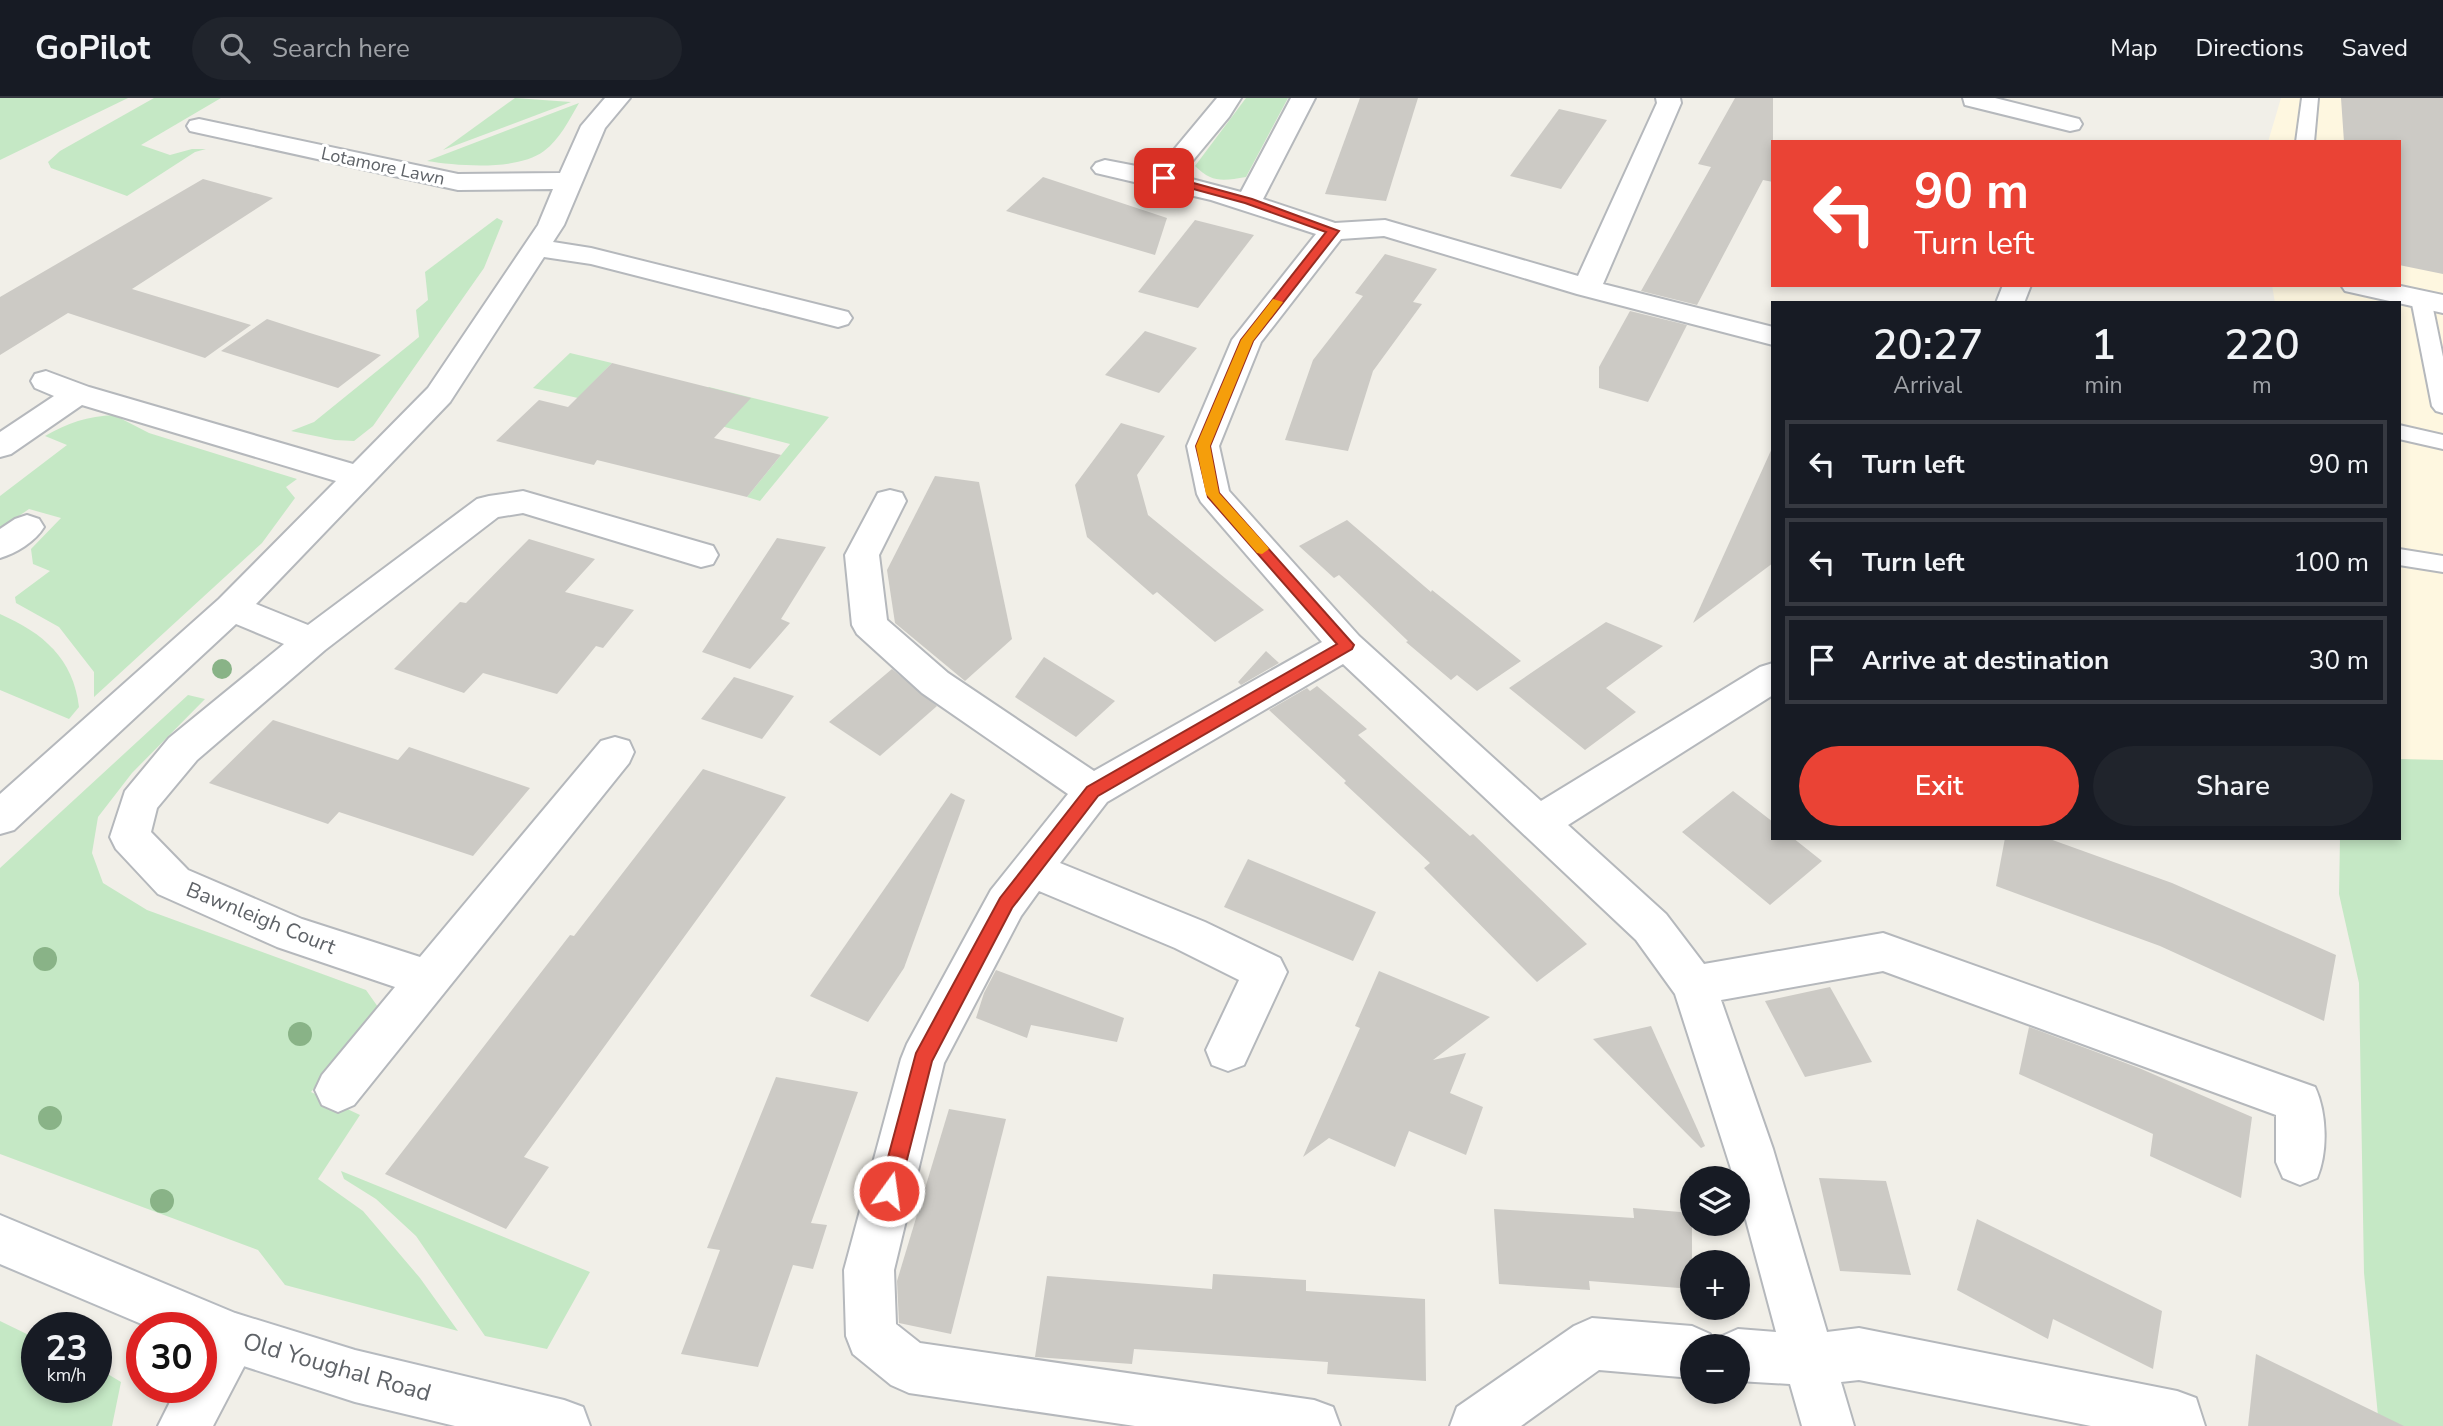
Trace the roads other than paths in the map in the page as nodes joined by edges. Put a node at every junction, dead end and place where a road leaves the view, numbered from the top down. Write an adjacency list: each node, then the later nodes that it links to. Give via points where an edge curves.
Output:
1 (618, 98): 13 (street, via 593,126)
2 (1228, 98): 12 (street)
3 (1303, 98): 14 (street)
4 (1668, 98): 19 (street)
5 (2310, 98): 10 (lane)
6 (1974, 100): 7 (street)
7 (2023, 104): 8 (street)
8 (2070, 124)
9 (200, 126): 13 (street, Lotamore Lawn, via 458,182)
10 (2305, 140)
11 (1105, 168): 12 (street)
12 (1164, 178): 14 (street)
13 (570, 181): 16 (street)
14 (1248, 201): 15 (street)
15 (1333, 231): 19 (street, via 1385,228); 39 (street, via 1247,340 1203,446 1213,494)
16 (536, 248): 21 (street, via 591,256); 30 (street, via 439,395)
17 (2364, 287): 20 (street)
18 (830, 288): 21 (street)
19 (1587, 288): 23 (street)
20 (2432, 302): 26 (lane)
21 (807, 310): 22 (street)
22 (838, 318)
23 (1771, 335)
24 (46, 381): 25 (street)
25 (79, 394): 29 (street); 30 (street)
26 (2443, 406)
27 (2401, 432): 28 (lane)
28 (2443, 442)
29 (0, 447)
30 (357, 476): 37 (street)
31 (890, 501): 42 (street, via 862,555 870,625 935,684)
32 (27, 527): 33 (street)
33 (0, 546)
34 (701, 555): 38 (street, Bawnleigh Court, via 523,502 489,507)
35 (2401, 557): 36 (lane)
36 (2443, 564)
37 (231, 608): 38 (street); 43 (street)
38 (312, 641): 46 (street, Bawnleigh Court, via 183,749 139,802 130,837 173,882 292,934)
39 (1346, 645): 42 (street); 44 (street)
40 (1771, 678): 44 (street)
41 (615, 752): 46 (street)
42 (1093, 791): 45 (street)
43 (0, 817)
44 (1538, 823): 47 (street, via 1651,927)
45 (1032, 870): 48 (street, via 1190,935 1265,972); 58 (street, via 1006,903 923,1059 869,1270 871,1336 909,1367)
46 (428, 979): 49 (street)
47 (1694, 985): 50 (street, via 1883,952 2299,1102); 55 (street, via 1750,1149)
48 (1228, 1050)
49 (338, 1090)
50 (2300, 1162)
51 (0, 1239): 52 (street, Old Youghal Road)
52 (234, 1338): 56 (street); 57 (street, Old Youghal Road, via 355,1376)
53 (1680, 1351): 59 (street, via 1592,1345)
54 (1750, 1356): 55 (street)
55 (1809, 1360): 60 (street); 61 (street, via 1859,1354 2177,1417)
56 (184, 1426)
57 (564, 1426)
58 (1314, 1426)
59 (1476, 1426)
60 (1828, 1426)
61 (2179, 1426)

